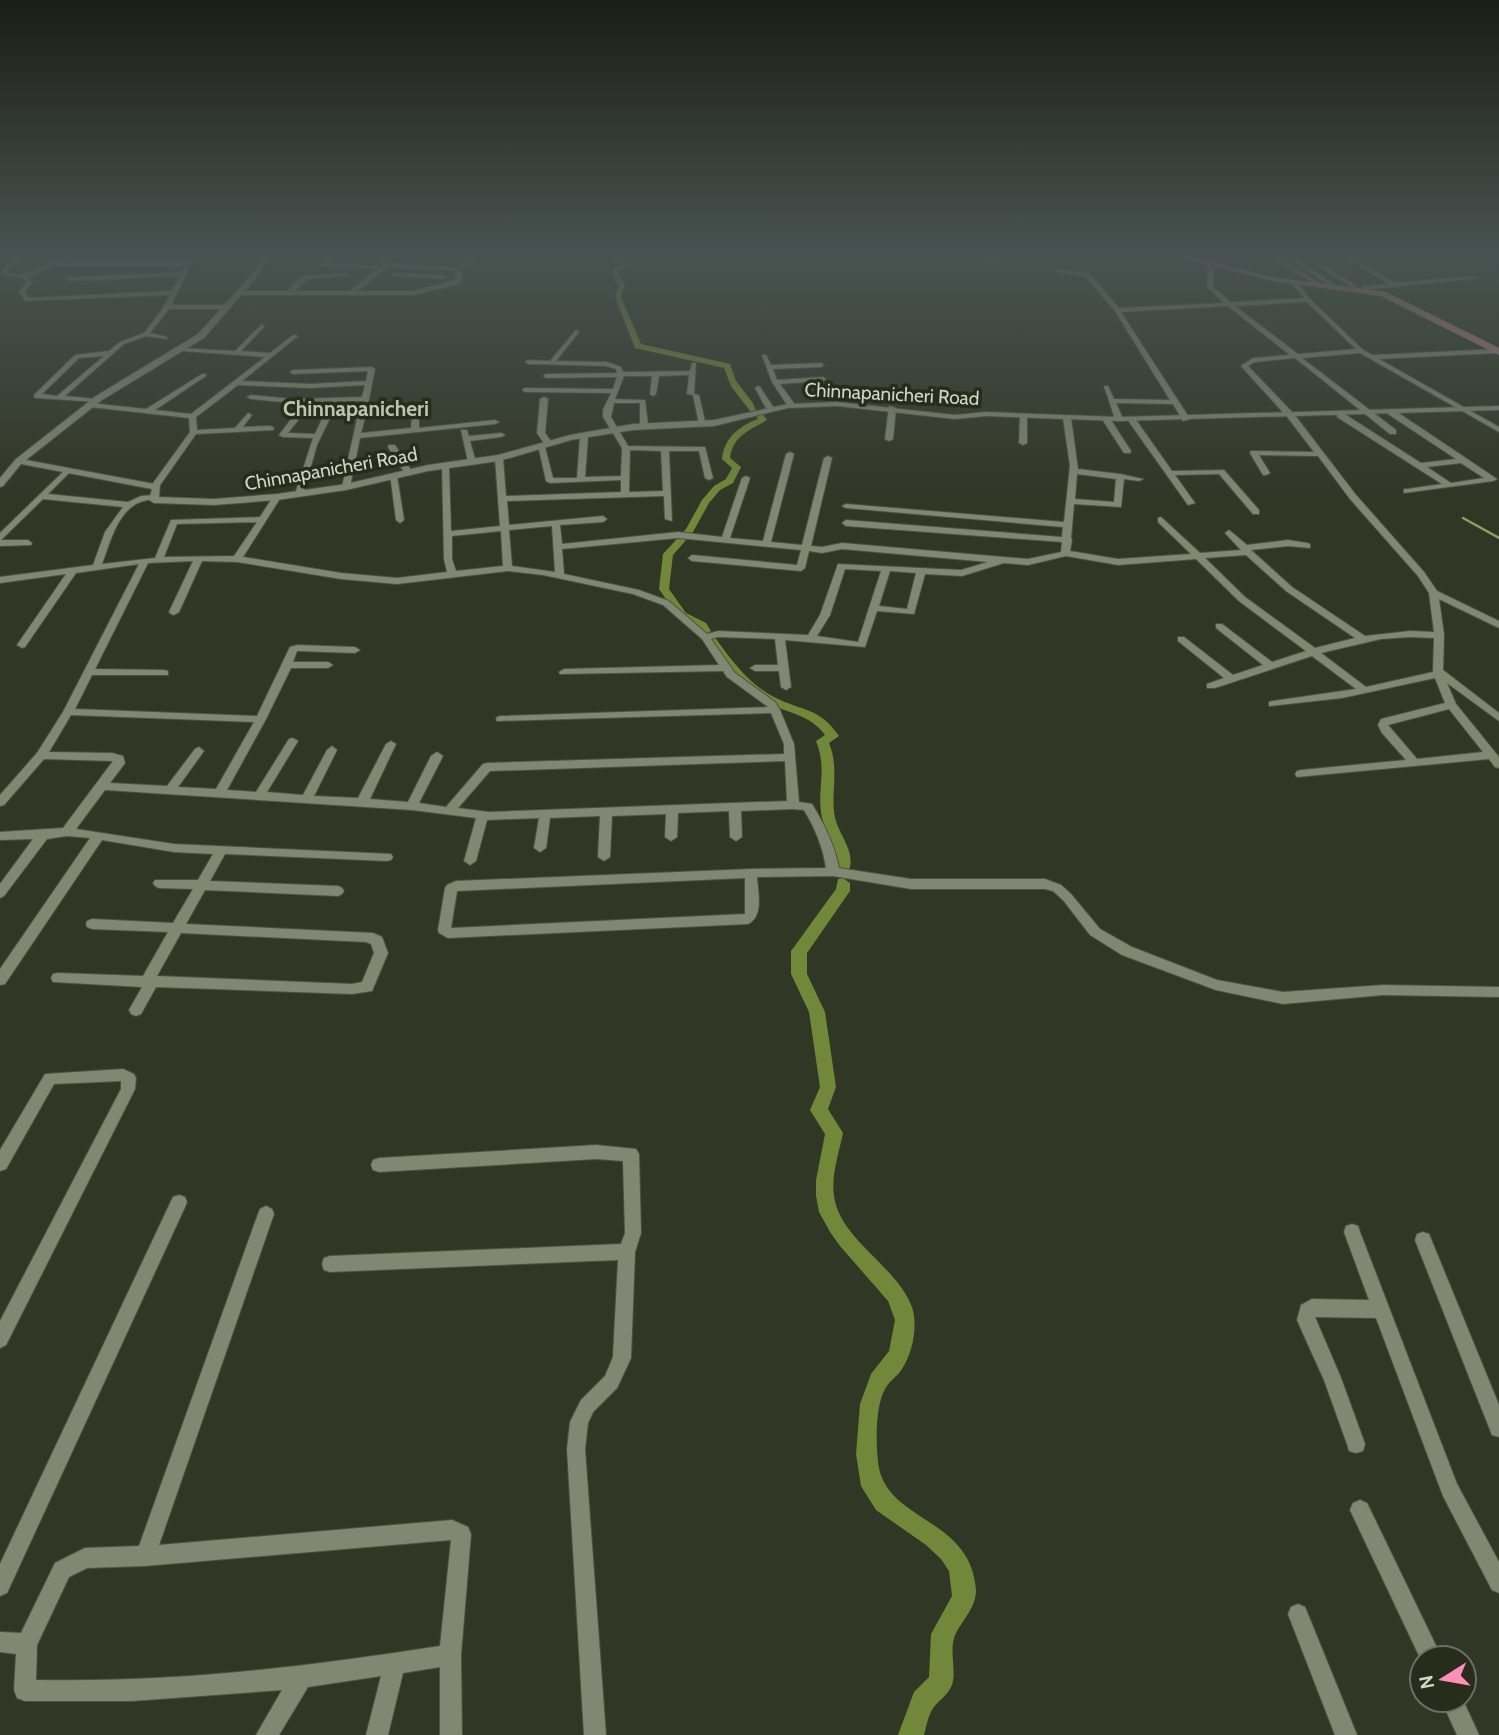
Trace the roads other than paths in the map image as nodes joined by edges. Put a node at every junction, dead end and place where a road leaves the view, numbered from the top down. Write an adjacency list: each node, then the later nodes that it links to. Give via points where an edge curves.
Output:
1 (140, 336): 17 (street)
2 (155, 336): 12 (street)
3 (201, 336): 13 (street)
4 (253, 336): 14 (street)
5 (295, 336): 18 (street)
6 (573, 336): 23 (street)
7 (1133, 336): 48 (street)
8 (1270, 336): 20 (street)
9 (1345, 336): 15 (street)
10 (1468, 336): 16 (main road)
11 (1470, 336): 16 (main road)
12 (165, 338)
13 (181, 349): 14 (street); 49 (street)
14 (237, 351): 18 (street)
15 (1361, 351): 20 (street); 21 (street)
16 (1498, 351): 21 (street)
17 (111, 353): 43 (street); 43 (street, via 77,356 36,396)
18 (270, 355): 35 (street)
19 (764, 356): 26 (street)
20 (1295, 356): 57 (street); 65 (street, via 1253,360 1244,366)
21 (1373, 357): 54 (street)
22 (528, 362): 23 (street)
23 (552, 362): 30 (street, via 612,364)
24 (694, 364): 29 (street)
25 (821, 365): 26 (street)
26 (769, 367): 34 (street)
27 (293, 372): 36 (street, via 371,369)
28 (656, 373): 29 (street); 30 (street); 41 (street)
29 (692, 373): 72 (street)
30 (620, 374): 32 (street); 40 (street)
31 (204, 375): 55 (street)
32 (546, 376)
33 (822, 379): 34 (street)
34 (775, 382): 50 (street)
35 (236, 383): 36 (street); 62 (street)
36 (369, 383): 44 (street)
37 (1105, 387): 47 (street)
38 (758, 388): 51 (street)
39 (525, 390): 40 (street)
40 (615, 391): 46 (street)
41 (653, 394)
42 (251, 397): 44 (street)
43 (59, 398): 49 (street)
44 (365, 399): 59 (street)
45 (544, 400): 90 (street, via 541,433)
46 (610, 401): 73 (street, via 643,401); 80 (street, via 607,417)
47 (1111, 401): 48 (street); 68 (street)
48 (1175, 402): 70 (street)
49 (93, 403): 55 (street); 100 (street)
50 (792, 405): 51 (street, Chinnapanicheri Road); 52 (street, Chinnapanicheri Road)
51 (770, 408): 72 (street, Chinnapanicheri Road)
52 (892, 408): 64 (street, Chinnapanicheri Road, via 941,416); 88 (street)
53 (1499, 408): 54 (street, Chinnapanicheri Road)
54 (1460, 409): 56 (street, Chinnapanicheri Road); 78 (street)
55 (148, 411): 62 (street)
56 (1391, 412): 57 (street, Chinnapanicheri Road); 99 (street)
57 (1367, 413): 61 (street, Chinnapanicheri Road); 82 (street)
58 (328, 414): 59 (street); 84 (street); 84 (street, via 297,417 283,435)
59 (362, 414): 79 (street, via 416,414); 85 (street)
60 (248, 415): 76 (street)
61 (1340, 415): 65 (street, Chinnapanicheri Road); 103 (street)
62 (192, 416): 81 (street)
63 (268, 416): 74 (street)
64 (1023, 416): 66 (street, Chinnapanicheri Road); 89 (street)
65 (1292, 416): 70 (street, Chinnapanicheri Road); 96 (street)
66 (1067, 418): 67 (street, Chinnapanicheri Road); 105 (street)
67 (1106, 419): 68 (street, Chinnapanicheri Road); 94 (street)
68 (1119, 419): 69 (street, Chinnapanicheri Road)
69 (1131, 419): 70 (street, Chinnapanicheri Road); 107 (street)
70 (1185, 419)
71 (495, 422): 79 (street)
72 (703, 424): 73 (street, Chinnapanicheri Road, via 688,428)
73 (644, 425): 80 (street, Chinnapanicheri Road)
74 (260, 428): 75 (street); 76 (street)
75 (271, 428)
76 (238, 429): 81 (street)
77 (463, 429): 87 (street)
78 (1499, 430)
79 (415, 431): 85 (street)
80 (615, 431): 86 (street, Chinnapanicheri Road); 92 (street)
81 (194, 432): 119 (street)
82 (1394, 432)
83 (500, 435): 87 (street)
84 (317, 436): 123 (street)
85 (357, 436): 120 (street)
86 (584, 437): 90 (street, Chinnapanicheri Road); 116 (street)
87 (466, 439): 101 (street)
88 (889, 439)
89 (1023, 443)
90 (545, 445): 97 (street, Chinnapanicheri Road); 116 (street, via 548,480)
91 (392, 447): 106 (street)
92 (626, 448): 93 (street); 111 (street)
93 (665, 449): 112 (street, via 702,449); 122 (street)
94 (1127, 451)
95 (790, 454): 149 (street)
96 (1321, 454): 108 (street, via 1254,453); 171 (street)
97 (499, 458): 101 (street, Chinnapanicheri Road); 128 (street)
98 (828, 458): 152 (street)
99 (1462, 460): 103 (street); 114 (street)
100 (19, 461): 104 (street); 117 (street)
101 (472, 462): 102 (street, Chinnapanicheri Road)
102 (445, 466): 106 (street, Chinnapanicheri Road); 144 (street)
103 (1419, 466): 118 (street)
104 (67, 470): 119 (street); 125 (street)
105 (1074, 471): 110 (street); 129 (street)
106 (409, 472): 109 (street, Chinnapanicheri Road)
107 (1170, 473): 130 (street); 133 (street, via 1221,472)
108 (1266, 473)
109 (393, 476): 120 (street, Chinnapanicheri Road); 137 (street)
110 (1120, 477): 115 (street); 129 (street, via 1117,506)
111 (624, 478): 116 (street); 124 (street)
112 (709, 478)
113 (746, 478): 146 (street)
114 (1495, 478): 118 (street)
115 (1139, 479)
116 (581, 480)
117 (0, 484)
118 (1449, 485): 121 (street)
119 (155, 486): 126 (street)
120 (346, 487): 123 (street, Chinnapanicheri Road)
121 (1407, 492)
122 (667, 493): 124 (street); 136 (street)
123 (299, 494): 127 (street, Chinnapanicheri Road)
124 (625, 495): 128 (street)
125 (41, 496): 131 (street); 145 (street)
126 (154, 497): 127 (street, Chinnapanicheri Road, via 214,502); 131 (street)
127 (277, 497): 134 (street)
128 (502, 499): 142 (street)
129 (1071, 501): 141 (street)
130 (1191, 503)
131 (130, 505): 162 (street, via 113,524)
132 (846, 506): 141 (street)
133 (1256, 512)
134 (263, 519): 158 (street); 159 (street, via 174,522)
135 (603, 519): 139 (street)
136 (669, 519)
137 (400, 520)
138 (1161, 520): 155 (street)
139 (556, 523): 142 (street); 151 (street)
140 (846, 523): 147 (street)
141 (1069, 525): 147 (street)
142 (505, 529): 144 (street); 163 (street)
143 (1229, 533): 153 (street)
144 (447, 534): 167 (street)
145 (0, 540): 148 (street)
146 (724, 540): 149 (street); 151 (street, via 678,535)
147 (1068, 540): 154 (street)
148 (28, 543)
149 (766, 545): 152 (street)
150 (1307, 546): 153 (street, via 1287,543)
151 (557, 547): 168 (street)
152 (807, 549): 157 (street, via 801,568); 160 (street, via 842,545)
153 (1246, 550): 155 (street); 181 (street, via 1289,589)
154 (1065, 552): 155 (street, via 1108,562); 160 (street, via 1028,562)
155 (1196, 556): 184 (street)
156 (199, 558): 158 (street); 159 (street); 173 (street)
157 (692, 558)
158 (237, 559): 167 (street, via 397,581)
159 (158, 560): 161 (street)
160 (1003, 560): 166 (street, via 962,573)
161 (145, 561): 162 (street); 192 (street)
162 (97, 567): 165 (street)
163 (508, 568): 167 (street); 168 (street)
164 (886, 569): 166 (street); 172 (street); 179 (street, via 841,566 825,615)
165 (73, 571): 169 (street); 182 (street)
166 (921, 571): 172 (street, via 911,612)
167 (452, 575)
168 (560, 576): 177 (street, via 666,603)
169 (5, 580): 170 (street)
170 (0, 590)
171 (1434, 593): 174 (street); 176 (street)
172 (873, 608): 179 (street, via 862,645)
173 (174, 612)
174 (1499, 625)
175 (1219, 626): 187 (street)
176 (1439, 635): 181 (street, via 1407,633); 194 (street)
177 (705, 637): 178 (street); 188 (street)
178 (780, 637): 179 (street); 190 (street)
179 (811, 638)
180 (1181, 639): 195 (street)
181 (1364, 641): 184 (street)
182 (22, 645)
183 (355, 650): 185 (street, via 297,648)
184 (1312, 653): 187 (street); 198 (street)
185 (286, 665): 186 (street); 204 (street)
186 (328, 665)
187 (1271, 666): 195 (street)
188 (726, 668): 191 (street); 201 (street)
189 (755, 668): 190 (street)
190 (784, 668): 197 (street)
191 (564, 671)
192 (90, 672): 193 (street); 202 (street)
193 (164, 673)
194 (1439, 673): 198 (street); 200 (street); 203 (street)
195 (1231, 679): 196 (street)
196 (1211, 686)
197 (786, 687)
198 (1363, 690): 199 (street)
199 (1272, 704)
200 (1451, 705): 211 (street); 214 (street, via 1385,721 1386,731)
201 (775, 710): 205 (street); 213 (street)
202 (68, 712): 204 (street); 210 (street)
203 (1499, 718)
204 (261, 719): 219 (street)
205 (501, 719)
206 (293, 741): 220 (street)
207 (391, 744): 223 (street)
208 (332, 750): 221 (street)
209 (199, 751): 218 (street)
210 (41, 755): 217 (street, via 119,759); 222 (street)
211 (1490, 755): 214 (street); 215 (street)
212 (436, 756): 225 (street)
213 (790, 757): 224 (street); 227 (street, via 490,767 481,771)
214 (1413, 761): 216 (street)
215 (1499, 764)
216 (1301, 774)
217 (102, 786): 218 (street); 232 (street)
218 (170, 790): 219 (street)
219 (219, 793): 220 (street)
220 (258, 797): 221 (street)
221 (306, 800): 223 (street)
222 (0, 802)
223 (362, 803): 225 (street)
224 (793, 805): 226 (street); 243 (street, via 808,807 820,827)
225 (412, 806): 227 (street)
226 (735, 808): 228 (street); 237 (street)
227 (450, 810): 231 (street)
228 (672, 811): 229 (street); 236 (street)
229 (606, 813): 230 (street); 241 (street)
230 (545, 815): 231 (street); 238 (street)
231 (482, 816): 242 (street)
232 (67, 832): 233 (street); 234 (street)
233 (43, 835): 235 (street); 248 (street)
234 (99, 835): 239 (street, via 174,848); 252 (street)
235 (0, 836)
236 (671, 837)
237 (736, 837)
238 (540, 848)
239 (220, 849): 240 (street); 246 (street)
240 (387, 857)
241 (604, 857)
242 (470, 861)
243 (833, 872): 244 (street); 254 (street, via 911,884 1045,884 1067,897 1095,932 1127,951 1216,985 1258,995)
244 (751, 873): 244 (street, via 752,915 748,919 444,930 451,888 456,886)
245 (159, 883): 246 (street)
246 (201, 885): 247 (street); 250 (street)
247 (338, 891)
248 (0, 893)
249 (92, 924): 250 (street)
250 (175, 930): 253 (street, via 146,981); 253 (street, via 368,937 377,941 381,953 367,987 352,989)
251 (58, 978): 253 (street)
252 (0, 980)
253 (151, 983): 255 (street)
254 (1499, 992)
255 (136, 1010)
256 (0, 1164): 265 (street, via 50,1078 129,1078 128,1088)
257 (379, 1165): 262 (street, via 596,1152 631,1154 633,1233)
258 (179, 1202): 271 (street)
259 (266, 1214): 269 (street)
260 (1352, 1232): 264 (street)
261 (1423, 1240): 266 (street)
262 (627, 1252): 263 (street); 283 (street, via 622,1358 611,1382 587,1406 579,1422 576,1450)
263 (330, 1264)
264 (1381, 1309): 267 (street, via 1307,1311 1306,1320); 270 (street, via 1450,1489)
265 (0, 1339)
266 (1499, 1428)
267 (1356, 1444)
268 (1360, 1510): 275 (street)
269 (145, 1556): 274 (street, via 85,1558 62,1570); 276 (street, via 452,1530 461,1534)
270 (1499, 1583)
271 (0, 1586)
272 (1298, 1614): 284 (street)
273 (0, 1642): 274 (street)
274 (27, 1644): 278 (street, via 25,1690 94,1693)
275 (1425, 1644)
276 (450, 1655): 277 (street); 282 (street)
277 (395, 1664): 278 (street); 281 (street)
278 (301, 1678): 280 (street)
279 (1458, 1714): 285 (street)
280 (267, 1735)
281 (377, 1735)
282 (451, 1735)
283 (595, 1735)
284 (1346, 1735)
285 (1468, 1735)

